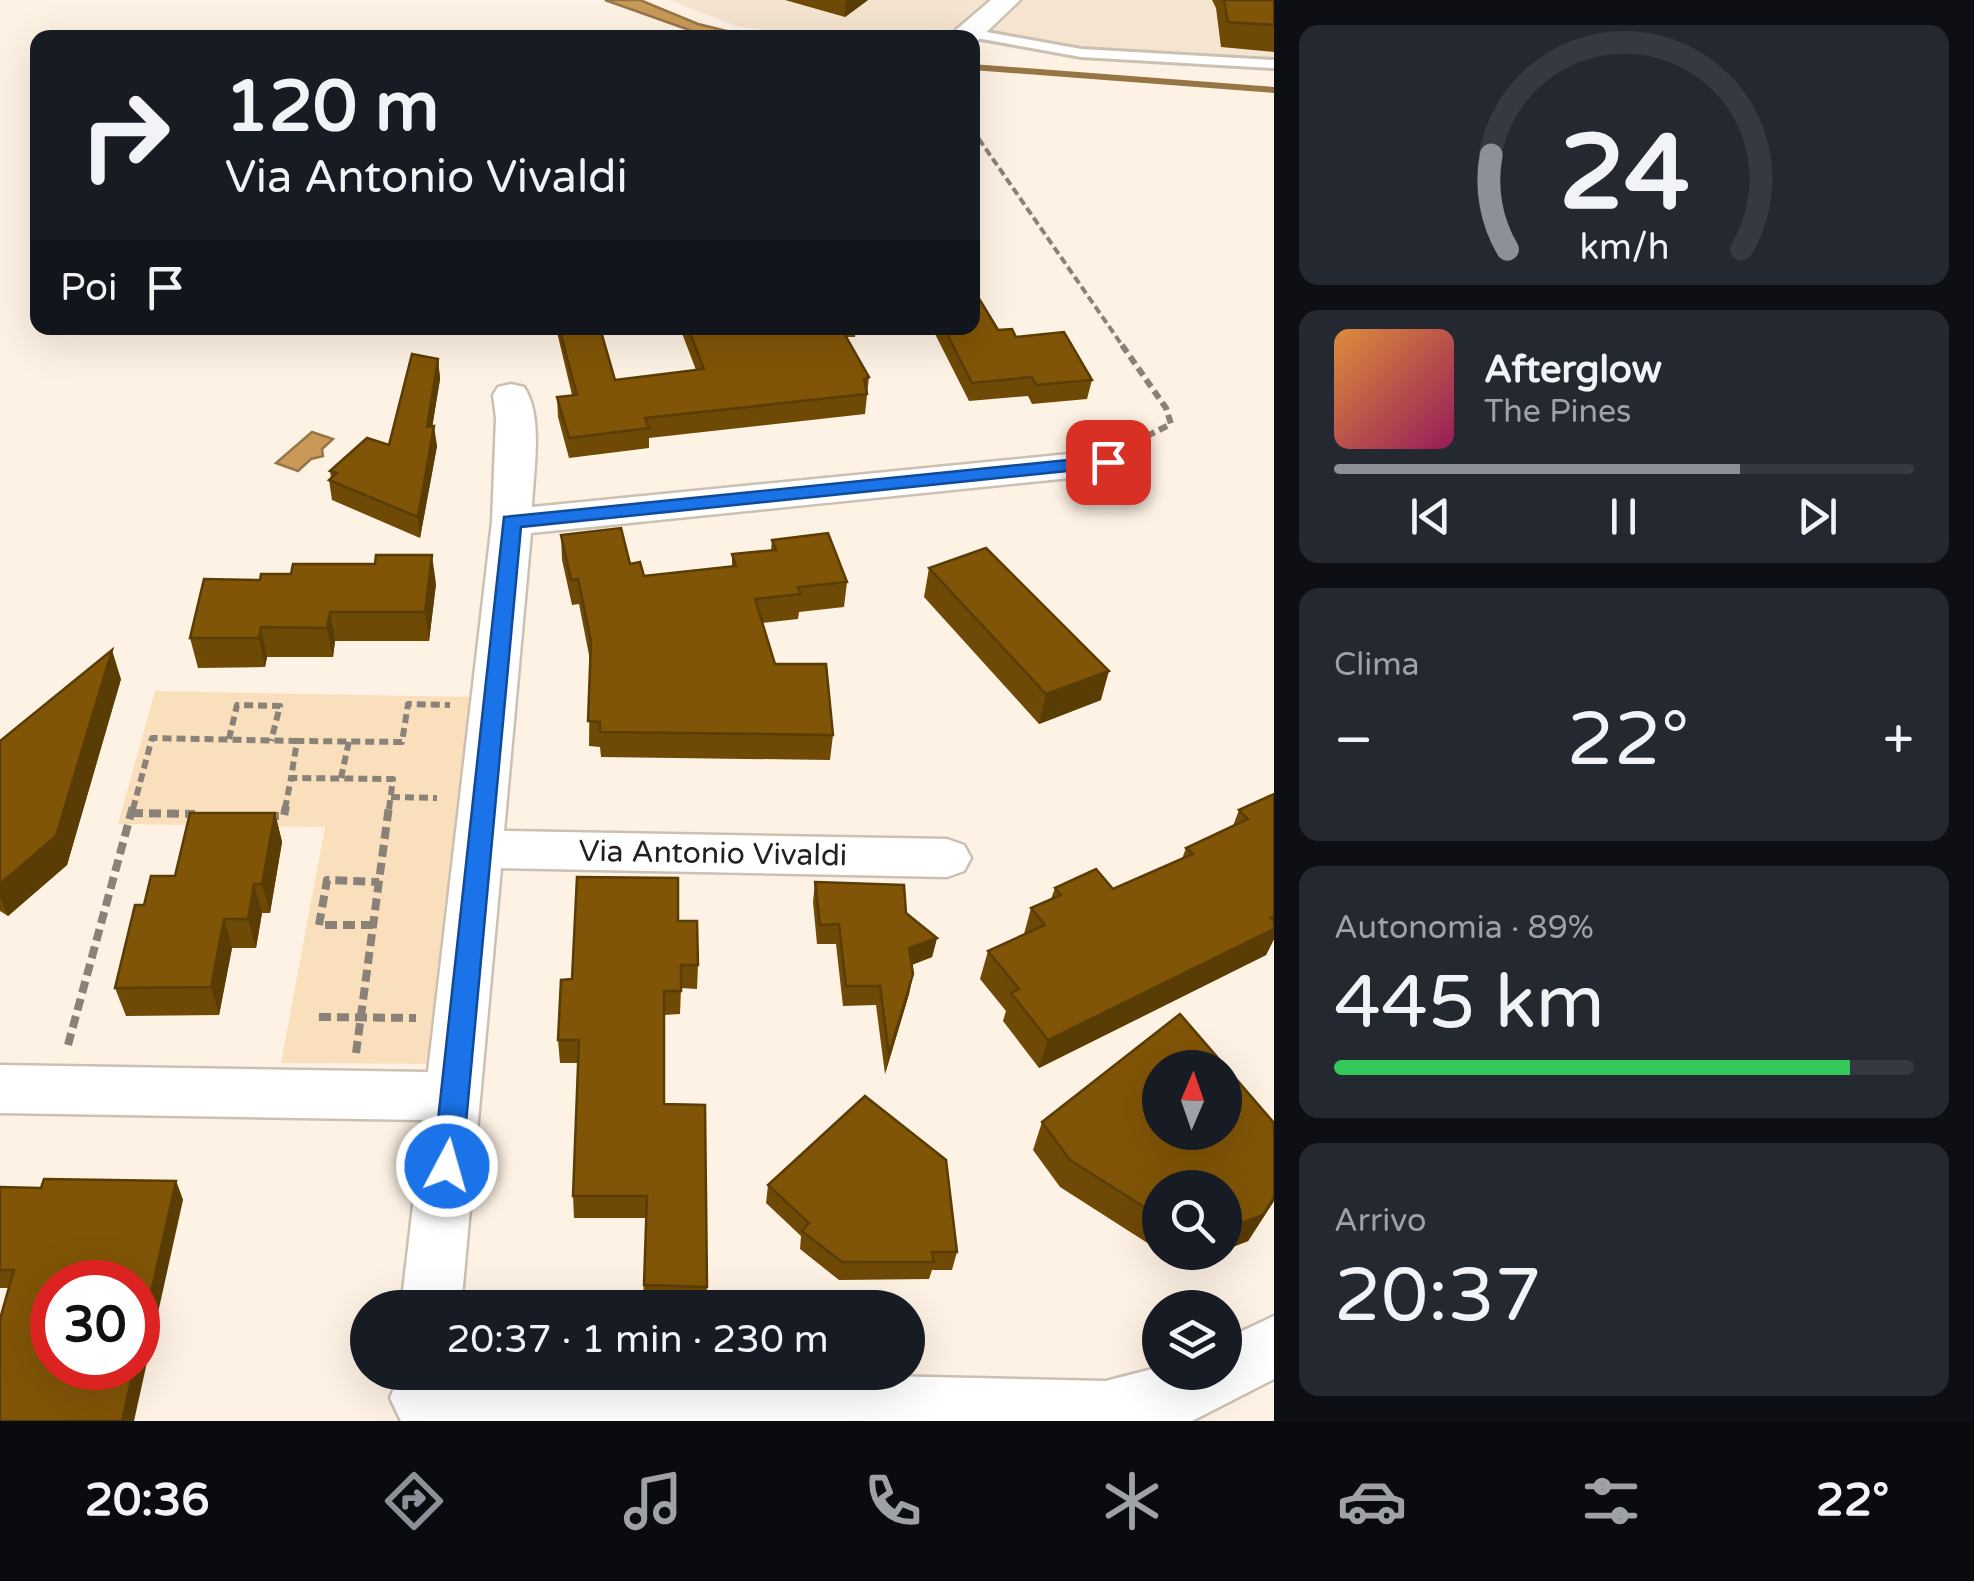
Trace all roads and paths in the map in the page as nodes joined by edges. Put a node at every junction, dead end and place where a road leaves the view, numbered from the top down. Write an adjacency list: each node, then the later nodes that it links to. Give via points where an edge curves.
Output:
1 (1006, 0): 2 (street)
2 (972, 30)
3 (980, 37): 4 (lane)
4 (1274, 64)
5 (980, 141): 7 (path, via 1166,408 1171,424)
6 (511, 396): 8 (street)
7 (1108, 462): 8 (street)
8 (512, 522): 9 (street)
9 (493, 706): 13 (path, via 408,704 402,742); 19 (street)
10 (229, 740): 11 (path); 11 (path, via 237,705 280,706); 16 (path, via 152,738)
11 (271, 740): 12 (path)
12 (297, 741): 13 (path); 14 (path)
13 (349, 742): 15 (path)
14 (290, 778): 15 (path); 18 (path, via 284,816)
15 (341, 778): 21 (path, via 393,779)
16 (131, 813): 17 (path); 27 (path)
17 (208, 814)
18 (265, 816)
19 (479, 849): 20 (street, Via Antonio Vivaldi); 25 (street)
20 (947, 858)
21 (379, 882): 22 (path); 22 (path, via 326,880 319,925)
22 (373, 925): 24 (path)
23 (318, 1017): 24 (path)
24 (361, 1017): 25 (path); 28 (path)
25 (462, 1019): 29 (street)
26 (0, 1089): 27 (street)
27 (55, 1090): 28 (street)
28 (350, 1094): 29 (street)
29 (455, 1096): 30 (street)
30 (433, 1290)
31 (1274, 1346): 32 (street)
32 (1242, 1363)
33 (1191, 1390): 35 (street)
34 (421, 1397): 35 (street)
35 (1107, 1417)

